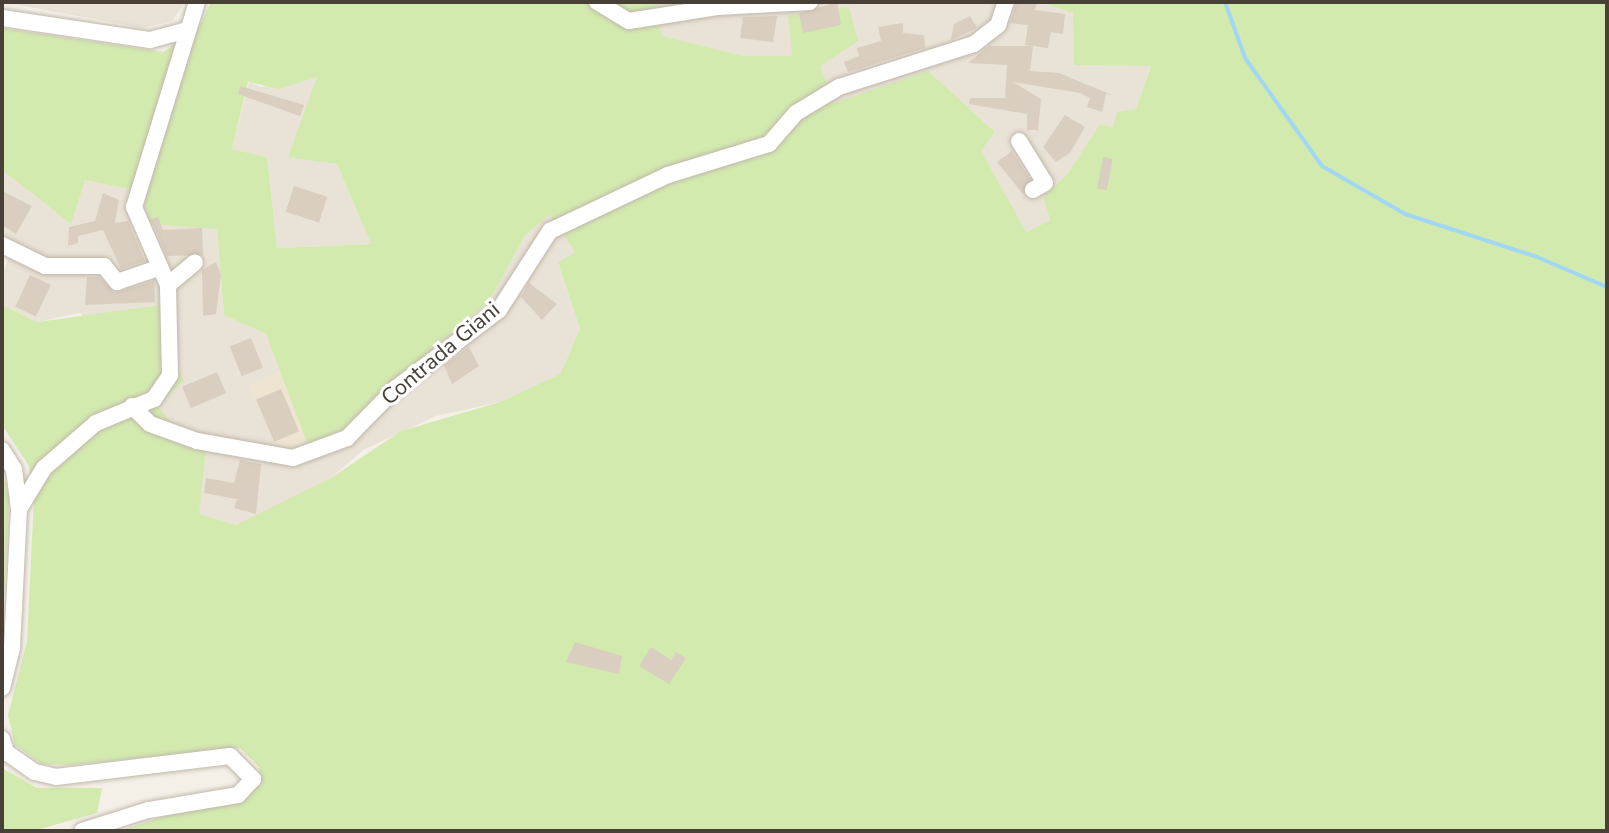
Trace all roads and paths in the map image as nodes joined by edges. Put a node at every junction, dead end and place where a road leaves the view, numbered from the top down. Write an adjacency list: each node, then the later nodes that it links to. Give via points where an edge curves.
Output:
1 (197, 2): 6 (street)
2 (597, 2): 3 (street, via 629,21 717,7)
3 (810, 2)
4 (1006, 2): 13 (street, Contrada Giani, via 998,25 974,44 839,87 796,113 769,144 668,175 550,231 499,310 396,388 347,438 293,458 197,441 150,424)
5 (2, 18): 6 (street, via 150,40)
6 (184, 31): 11 (street, via 134,207)
7 (1019, 141): 8 (street, via 1045,183)
8 (1033, 190)
9 (2, 245): 11 (street, via 45,266 104,266 117,282)
10 (195, 262): 12 (street)
11 (158, 268): 12 (street)
12 (168, 285): 13 (street, via 170,375 154,399)
13 (132, 406): 15 (street, via 96,423 44,468)
14 (2, 450): 15 (street, via 14,469)
15 (19, 509): 16 (street, via 12,648)
16 (2, 688)
17 (2, 739): 18 (street, via 6,752 35,772 56,777 230,756 253,779 238,795 148,810)
18 (82, 831)

